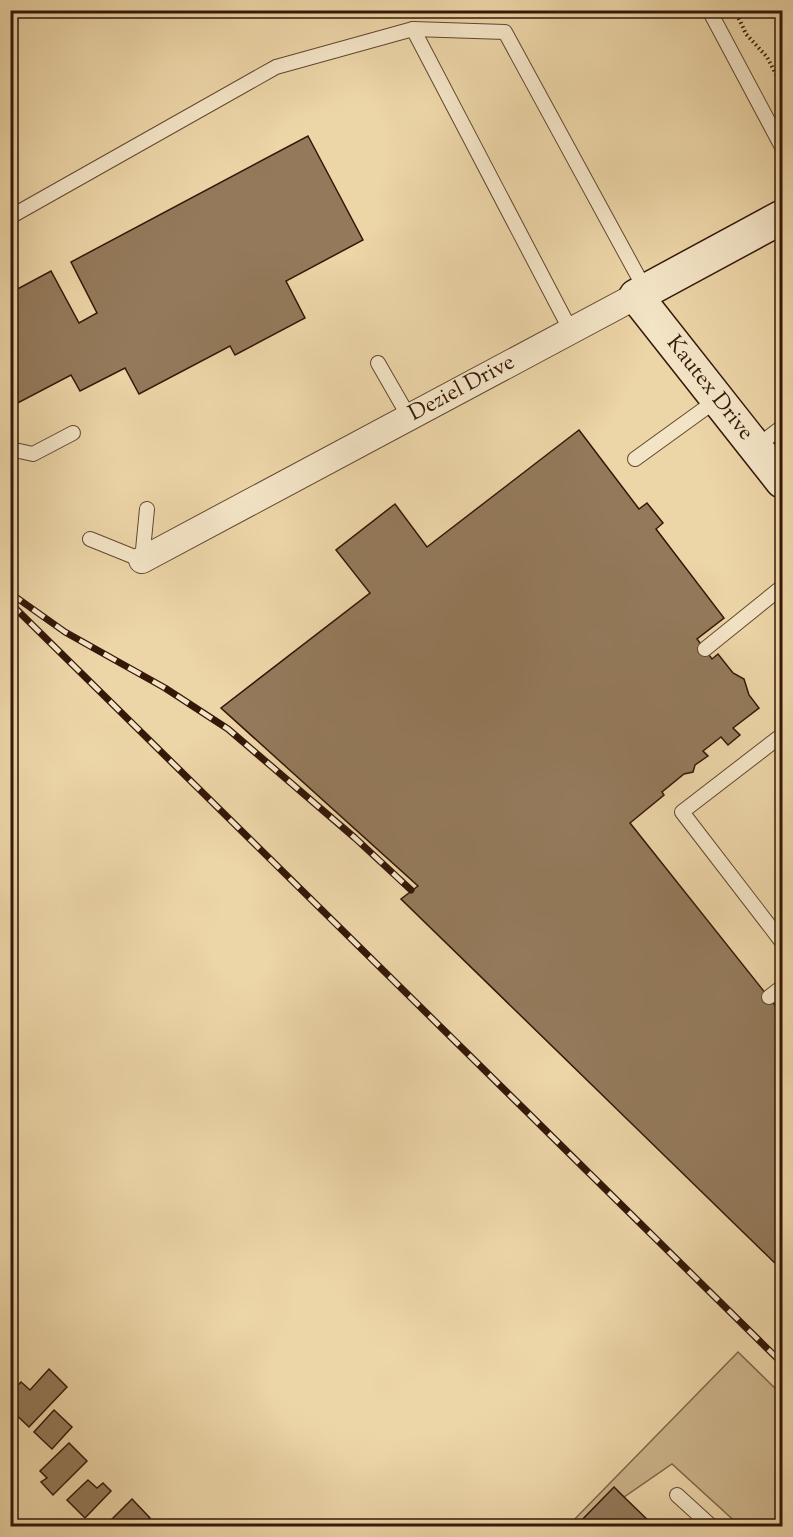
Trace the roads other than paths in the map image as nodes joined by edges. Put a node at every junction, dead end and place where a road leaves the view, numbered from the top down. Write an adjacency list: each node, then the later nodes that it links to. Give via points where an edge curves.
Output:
1 (709, 10): 3 (lane)
2 (413, 29): 4 (lane, via 276,67); 6 (lane, via 506,32); 7 (lane)
3 (783, 147)
4 (10, 217)
5 (783, 217): 6 (street, Deziel Drive)
6 (641, 293): 7 (street, Deziel Drive); 9 (street, Kautex Drive)
7 (570, 331): 10 (street, Deziel Drive)
8 (378, 363): 10 (lane)
9 (718, 399): 13 (street, Kautex Drive); 15 (lane)
10 (409, 417): 19 (street, Deziel Drive)
11 (783, 427): 13 (lane)
12 (73, 433): 14 (lane, via 33,454)
13 (756, 447): 16 (street, Kautex Drive)
14 (10, 449)
15 (635, 459)
16 (783, 481)
17 (147, 509): 19 (lane)
18 (90, 539): 19 (lane)
19 (142, 560)
20 (783, 587): 21 (lane)
21 (705, 649)
22 (783, 735): 23 (lane, via 682,812)
23 (783, 942)
24 (783, 987): 25 (lane)
25 (769, 997)
26 (676, 1495): 27 (lane)
27 (711, 1527)

